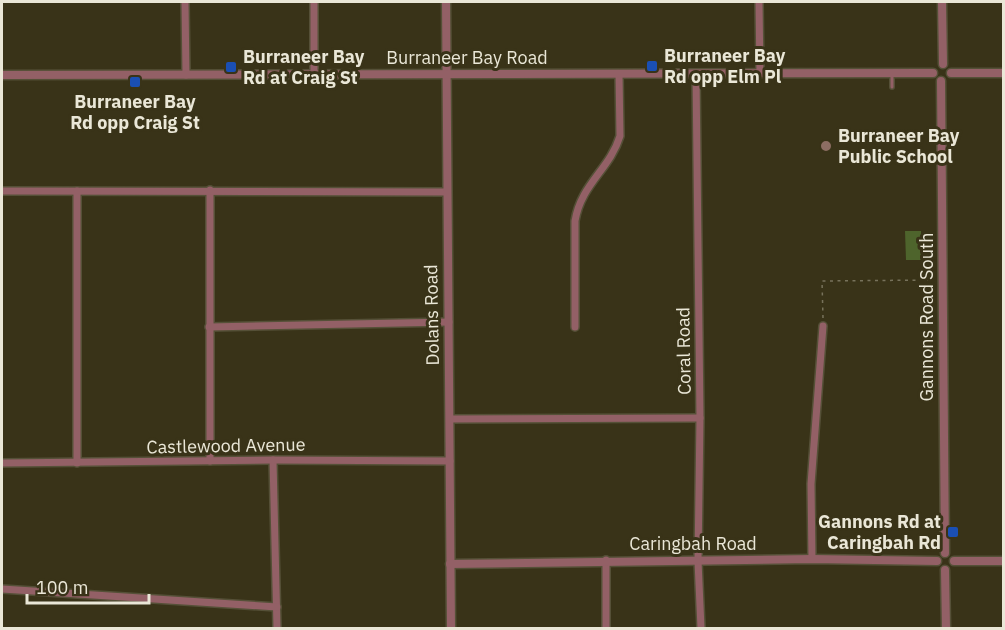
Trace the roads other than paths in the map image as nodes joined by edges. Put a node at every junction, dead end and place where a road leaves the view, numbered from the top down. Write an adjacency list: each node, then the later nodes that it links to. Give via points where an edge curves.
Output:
1 (185, 2): 16 (street)
2 (314, 2): 17 (street)
3 (446, 2): 11 (street, Dolans Road)
4 (759, 2): 14 (street)
5 (942, 2): 6 (street)
6 (943, 64): 8 (street); 9 (street)
7 (892, 73): 8 (street, Burraneer Bay Road); 14 (street, Burraneer Bay Road); 19 (lane)
8 (933, 73): 18 (street)
9 (951, 73): 10 (street); 18 (street)
10 (1004, 73)
11 (447, 74): 12 (street, Burraneer Bay Road); 17 (street, Burraneer Bay Road); 23 (street, Dolans Road)
12 (619, 74): 13 (street, Burraneer Bay Road); 27 (street, via 617,146 577,205)
13 (696, 74): 14 (street, Burraneer Bay Road); 29 (street, Coral Road)
14 (760, 74)
15 (2, 75): 16 (street, Burraneer Bay Road)
16 (186, 75): 17 (street, Burraneer Bay Road)
17 (314, 75)
18 (941, 81): 35 (street, Gannons Road South)
19 (892, 87)
20 (210, 190): 22 (street); 23 (street); 26 (street)
21 (2, 191): 22 (street)
22 (77, 191): 34 (street)
23 (447, 192): 24 (street, Dolans Road)
24 (449, 322): 26 (street); 28 (street, Dolans Road)
25 (823, 326): 36 (street, via 811,484)
26 (209, 327): 31 (street)
27 (575, 327)
28 (450, 418): 29 (street); 32 (street, Dolans Road)
29 (700, 418): 38 (street, Coral Road)
30 (273, 460): 31 (street, Castlewood Avenue); 32 (street, Castlewood Avenue); 45 (street)
31 (210, 461): 34 (street, Castlewood Avenue)
32 (450, 461): 42 (street, Dolans Road)
33 (2, 463): 34 (street, Castlewood Avenue)
34 (77, 463)
35 (945, 553): 39 (street); 40 (street)
36 (812, 559): 38 (street, Caringbah Road); 39 (street, Caringbah Road)
37 (606, 560): 38 (street, Caringbah Road); 42 (street, Caringbah Road); 48 (street)
38 (698, 561): 49 (street, Coral Road)
39 (937, 561): 43 (street)
40 (954, 561): 41 (street); 43 (street)
41 (1004, 561)
42 (450, 564): 47 (street, Dolans Road)
43 (945, 570): 50 (street)
44 (2, 589): 45 (street)
45 (277, 607): 46 (street)
46 (277, 628)
47 (451, 628)
48 (606, 628)
49 (701, 628)
50 (946, 628)

